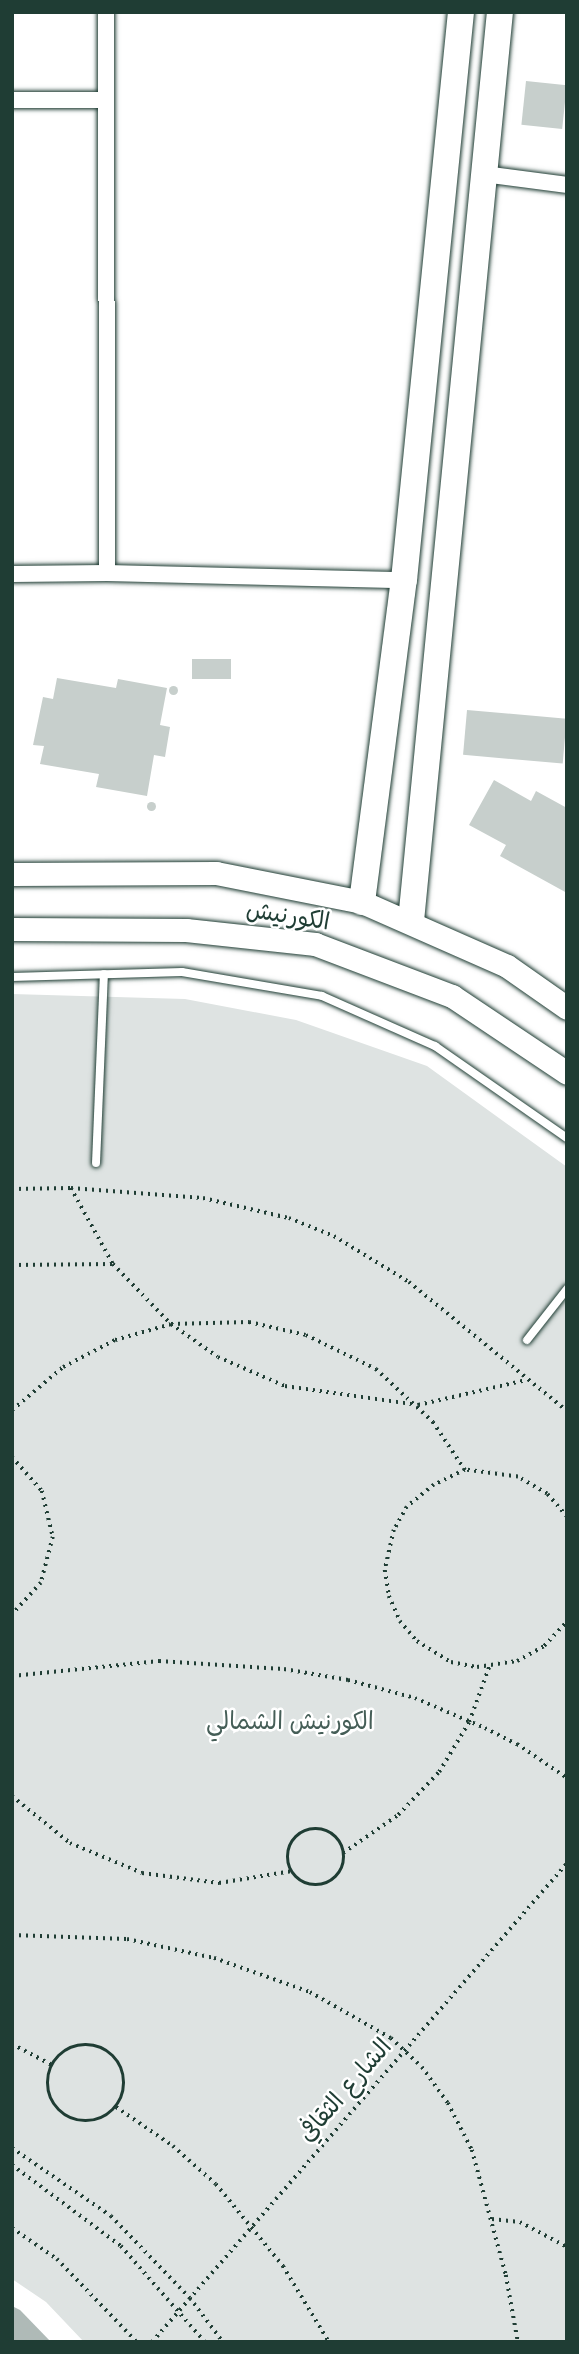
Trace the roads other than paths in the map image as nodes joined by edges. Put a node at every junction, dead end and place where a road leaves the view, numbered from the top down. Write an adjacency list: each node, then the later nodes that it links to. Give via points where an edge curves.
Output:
1 (106, 12): 5 (street)
2 (461, 12): 10 (main road)
3 (500, 12): 6 (main road)
4 (12, 100): 5 (street)
5 (106, 100): 8 (street)
6 (484, 174): 7 (street); 13 (main road)
7 (567, 185)
8 (107, 573): 9 (street); 10 (street)
9 (12, 574)
10 (404, 580): 12 (main road)
11 (12, 874): 12 (main road, الكورنيش, via 216,873)
12 (362, 902): 13 (main road, الكورنيش)
13 (411, 921): 17 (main road, الكورنيش, via 507,966)
14 (12, 929): 18 (main road, الكورنيش, via 186,930 315,944 452,996)
15 (104, 974): 16 (lane); 19 (lane, via 182,972 321,996 435,1046); 20 (lane)
16 (12, 977)
17 (567, 1008)
18 (567, 1073)
19 (567, 1138)
20 (96, 1163)
21 (567, 1289): 22 (lane)
22 (527, 1340)

